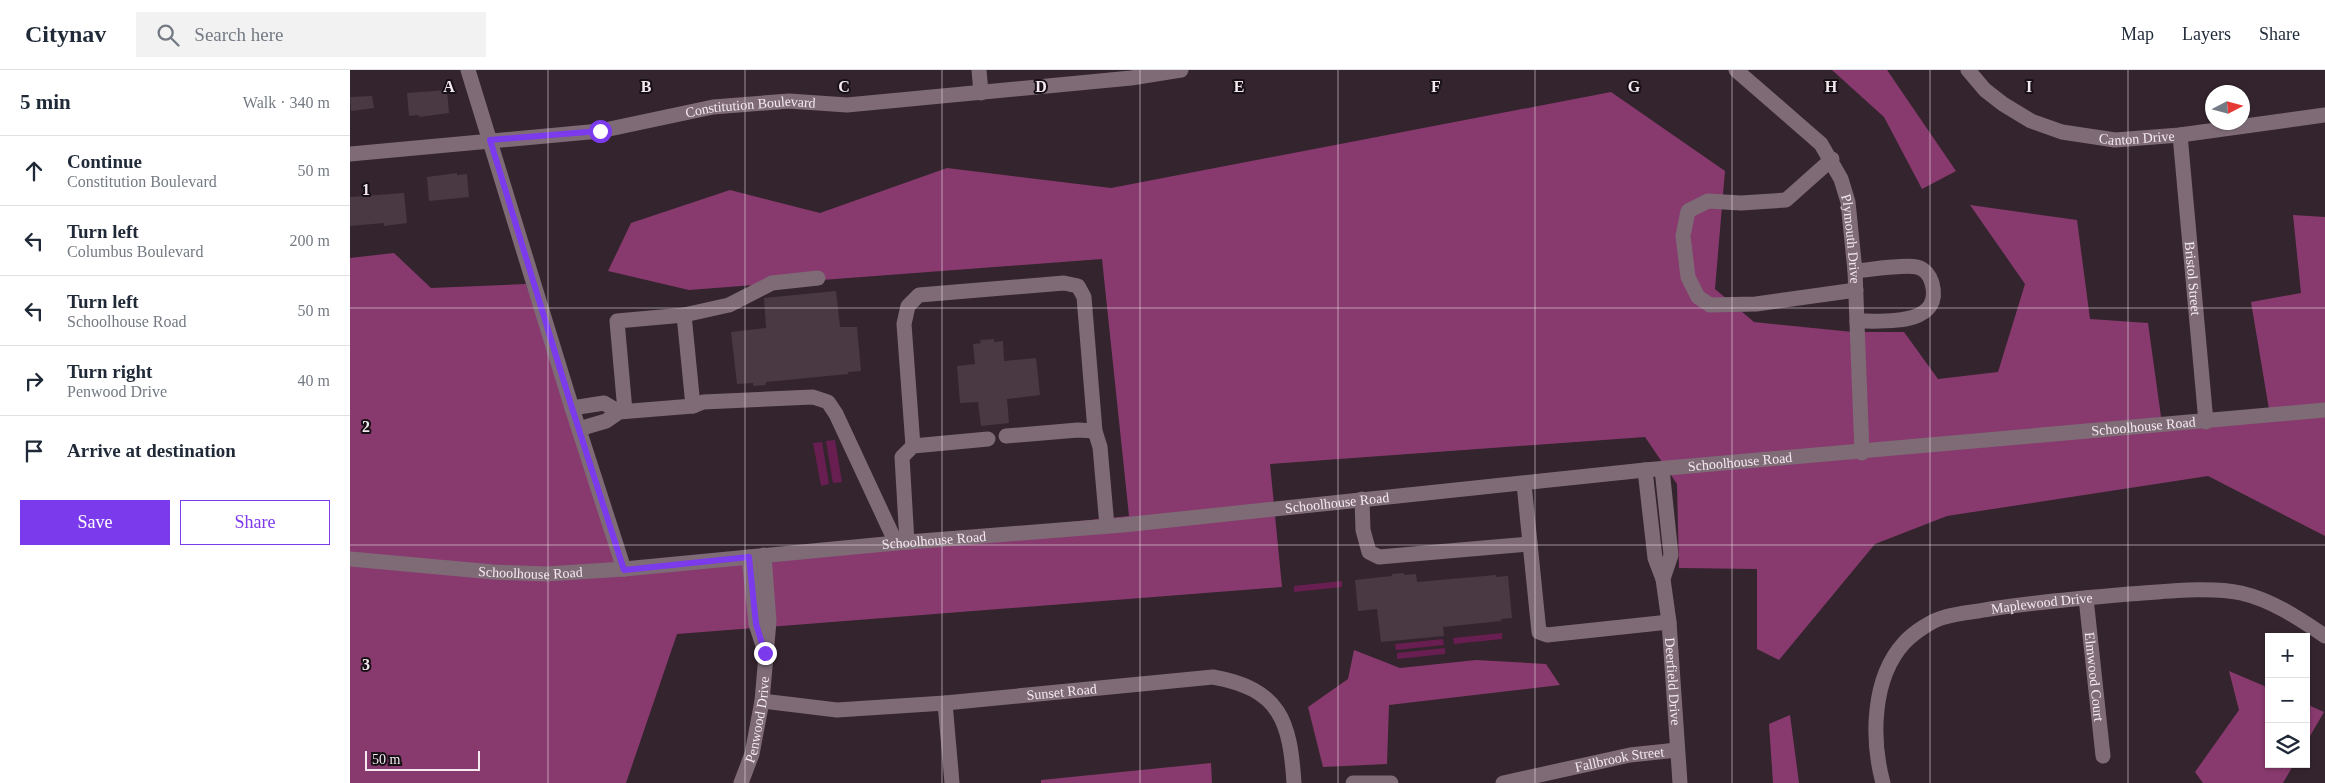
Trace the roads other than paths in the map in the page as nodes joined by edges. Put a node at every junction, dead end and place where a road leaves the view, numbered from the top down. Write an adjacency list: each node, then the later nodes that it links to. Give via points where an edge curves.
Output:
1 (468, 70): 9 (street)
2 (979, 70): 6 (street)
3 (1181, 70): 6 (street, Constitution Boulevard)
4 (1736, 70): 11 (street, Plymouth Drive, via 1822,144)
5 (1968, 70): 8 (street, Canton Drive, via 1985,90 2003,104 2031,121 2062,132 2114,140)
6 (981, 93): 9 (street, Constitution Boulevard, via 847,105 763,102 713,107 600,131)
7 (2325, 115): 8 (street, Canton Drive)
8 (2180, 135): 21 (street, Bristol Street)
9 (490, 140): 10 (street, Constitution Boulevard); 18 (street)
10 (350, 154)
11 (1832, 159): 12 (street, Plymouth Drive, via 1848,202); 14 (street, via 1786,200 1708,201 1688,211 1683,236 1688,277 1698,297 1710,305 1756,304)
12 (1855, 271): 14 (street, Plymouth Drive); 16 (street, via 1917,267 1926,272 1934,298 1918,316 1908,320)
13 (818, 278): 15 (street, via 772,283 728,305)
14 (1856, 290): 16 (street, Plymouth Drive)
15 (684, 315): 17 (street); 20 (street, via 617,322)
16 (1856, 321): 27 (street, Plymouth Drive)
17 (693, 406): 20 (street); 33 (street, via 703,402 813,397 828,402)
18 (572, 408): 20 (street, via 604,403); 22 (street)
19 (2325, 410): 21 (street, Schoolhouse Road)
20 (622, 412): 22 (street)
21 (2206, 422): 27 (street, Schoolhouse Road)
22 (579, 429): 37 (street)
23 (1095, 431): 24 (street); 26 (street, via 1084,297 1078,286 1064,283 919,295 908,306 904,324); 32 (street, via 1100,447)
24 (1006, 436)
25 (988, 439): 26 (street)
26 (913, 446): 33 (street, via 902,457)
27 (1862, 453): 28 (street, Schoolhouse Road)
28 (1662, 469): 29 (street, Schoolhouse Road); 38 (street, Deerfield Drive, via 1671,555)
29 (1645, 470): 30 (street, Schoolhouse Road); 38 (street, Deerfield Drive, via 1655,558)
30 (1524, 484): 31 (street, Schoolhouse Road); 34 (street)
31 (1362, 499): 32 (street, Schoolhouse Road); 34 (street, via 1363,530 1370,552 1380,557)
32 (1107, 526): 33 (street, Schoolhouse Road)
33 (902, 542): 35 (street, Schoolhouse Road)
34 (1530, 544): 40 (street, via 1539,632 1547,635)
35 (757, 556): 37 (street, Schoolhouse Road); 42 (street, Penwood Drive, via 770,621)
36 (350, 559): 37 (street, Schoolhouse Road, via 546,574)
37 (624, 570)
38 (1663, 579): 40 (street, Deerfield Drive)
39 (2086, 598): 41 (street, Maplewood Drive, via 2189,590 2242,593 2290,612); 45 (street, Elmwood Court); 53 (street, Maplewood Drive, via 1943,617 1904,642 1890,661 1881,686 1877,713 1878,754)
40 (1669, 622): 44 (street, Deerfield Drive)
41 (2325, 636)
42 (762, 701): 43 (street, Sunset Road, via 837,710); 46 (street, Penwood Drive, via 752,754)
43 (946, 703): 47 (street); 48 (street, Sunset Road, via 1214,678 1231,680 1264,696 1279,712 1288,729)
44 (1677, 750): 51 (street, Fallbrook Street, via 1630,755); 52 (street, Deerfield Drive)
45 (2103, 756)
46 (741, 783)
47 (952, 783)
48 (1294, 783)
49 (1353, 783): 50 (street)
50 (1391, 783)
51 (1503, 783)
52 (1680, 783)
53 (1883, 783)

